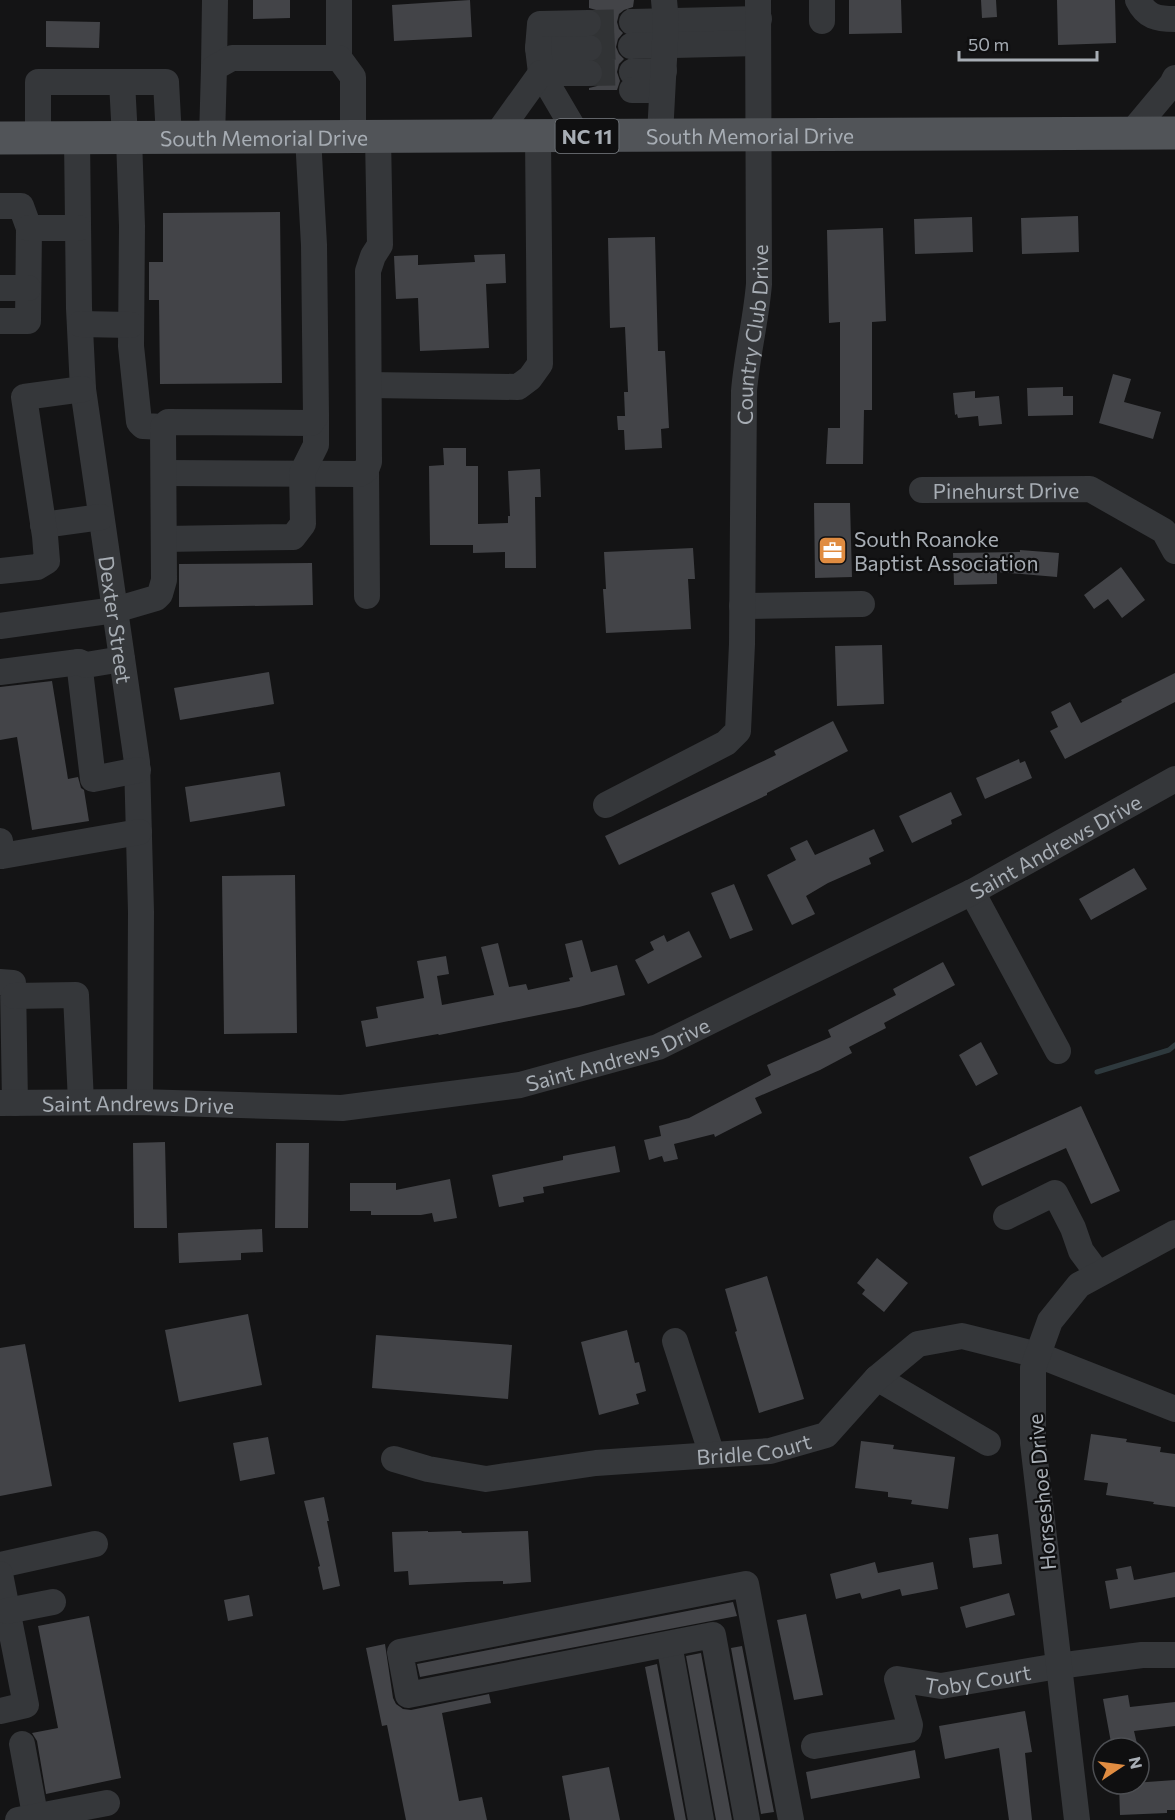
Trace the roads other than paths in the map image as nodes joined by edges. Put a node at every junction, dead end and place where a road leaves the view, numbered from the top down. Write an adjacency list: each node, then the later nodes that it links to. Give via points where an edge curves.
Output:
1 (215, 0): 10 (street)
2 (339, 0): 9 (street)
3 (1138, 0): 5 (street, via 1143,10 1156,19)
4 (758, 20): 6 (street); 18 (street, Country Club Drive)
5 (1175, 20)
6 (665, 22): 8 (street); 13 (street)
7 (588, 23): 11 (street, via 540,24)
8 (632, 34)
9 (339, 58): 10 (street, via 232,58); 24 (street, via 353,77)
10 (214, 68): 30 (street)
11 (543, 70): 11 (street, via 589,71); 20 (street); 22 (street)
12 (1175, 78): 16 (street)
13 (663, 80): 14 (street); 19 (street)
14 (632, 81)
15 (122, 82): 26 (street, via 38,82); 28 (street); 29 (street, via 166,81)
16 (1131, 133): 17 (main road, South Memorial Drive / NC 11); 18 (main road, South Memorial Drive / NC 11)
17 (1175, 133)
18 (758, 134): 19 (main road, South Memorial Drive / NC 11); 54 (street, Country Club Drive, via 759,284 744,391)
19 (660, 135): 22 (main road, South Memorial Drive / NC 11)
20 (495, 136): 21 (main road, South Memorial Drive / NC 11); 24 (main road, South Memorial Drive / NC 11)
21 (538, 136): 22 (main road, South Memorial Drive / NC 11); 39 (street, via 540,364 518,387)
22 (578, 136)
23 (308, 137): 24 (main road, South Memorial Drive / NC 11); 30 (main road, South Memorial Drive / NC 11); 41 (street)
24 (366, 137): 39 (street, via 380,245 368,271)
25 (0, 138): 26 (main road, South Memorial Drive / NC 11)
26 (38, 138): 27 (main road, South Memorial Drive / NC 11)
27 (77, 138): 28 (main road, South Memorial Drive / NC 11); 33 (street, Dexter Street)
28 (127, 138): 29 (main road, South Memorial Drive / NC 11); 38 (street, via 132,226)
29 (169, 138): 30 (main road, South Memorial Drive / NC 11)
30 (212, 138)
31 (0, 206): 32 (street, via 21,206)
32 (29, 228): 33 (street); 35 (street)
33 (78, 228): 37 (street, Dexter Street)
34 (0, 288): 35 (street)
35 (28, 288): 36 (street, via 28,321)
36 (0, 321)
37 (80, 324): 38 (street); 40 (street, Dexter Street)
38 (131, 325): 42 (street, via 139,422 143,426)
39 (369, 385): 43 (street)
40 (82, 389): 47 (street, Dexter Street); 48 (street, via 24,397)
41 (316, 416): 42 (street, via 311,423 168,422); 45 (street, via 316,446)
42 (164, 427): 44 (street)
43 (366, 470): 45 (street, via 359,474); 52 (street)
44 (164, 473): 45 (street); 49 (street)
45 (302, 473): 49 (street, via 303,524 293,537)
46 (922, 490): 50 (street, Pinehurst Drive, via 1090,489 1164,531)
47 (101, 517): 48 (street); 55 (street, Dexter Street)
48 (43, 525): 51 (street, via 47,561 37,567)
49 (164, 539): 55 (street, via 160,594)
50 (1175, 551)
51 (0, 571)
52 (367, 596)
53 (862, 604): 54 (street)
54 (742, 606): 62 (street, Country Club Drive, via 738,731 726,743)
55 (115, 610): 56 (street); 57 (street, Dexter Street)
56 (0, 626)
57 (122, 659): 58 (street, via 86,665); 60 (street, Dexter Street)
58 (79, 662): 59 (street); 60 (street, via 93,779)
59 (0, 672)
60 (138, 770): 63 (street, Dexter Street)
61 (1175, 779): 65 (street, Saint Andrews Drive)
62 (606, 805)
63 (139, 832): 64 (street, via 2,856); 69 (street, Dexter Street)
64 (0, 841)
65 (972, 892): 67 (street); 69 (street, Saint Andrews Drive, via 658,1047 520,1085 342,1108)
66 (7, 989): 68 (street, via 76,995); 70 (street)
67 (1058, 1051)
68 (81, 1102): 69 (street, Saint Andrews Drive); 70 (street, Saint Andrews Drive)
69 (140, 1102)
70 (8, 1103)
71 (1006, 1217): 73 (street, via 1055,1193 1081,1251)
72 (1175, 1233): 73 (street, Horseshoe Drive)
73 (1098, 1274): 75 (street, Horseshoe Drive, via 1080,1285 1050,1321)
74 (675, 1341): 79 (street)
75 (1038, 1355): 76 (street, Bridle Court, via 962,1336 918,1344); 77 (street, Bridle Court); 90 (street, Horseshoe Drive, via 1033,1368 1033,1443)
76 (877, 1378): 78 (street); 79 (street, Bridle Court, via 826,1435 770,1451)
77 (1173, 1405)
78 (988, 1443)
79 (712, 1455): 80 (street, Bridle Court, via 596,1463 486,1479)
80 (394, 1459)
81 (95, 1544): 82 (street)
82 (0, 1564)
83 (0, 1574): 85 (street)
84 (53, 1602): 85 (street)
85 (8, 1611): 91 (street, via 26,1705)
86 (754, 1628): 87 (street); 88 (street, via 746,1584 400,1652 408,1695); 98 (street)
87 (713, 1635): 88 (street); 97 (street)
88 (669, 1644): 96 (street)
89 (1175, 1654): 90 (street, Toby Court)
90 (1058, 1666): 93 (street, Toby Court, via 941,1686 897,1679 909,1730); 99 (street, Horseshoe Drive)
91 (0, 1711)
92 (21, 1744): 95 (street)
93 (814, 1746)
94 (107, 1803): 95 (street)
95 (30, 1819)
96 (701, 1820)
97 (747, 1820)
98 (791, 1820)
99 (1077, 1820)

